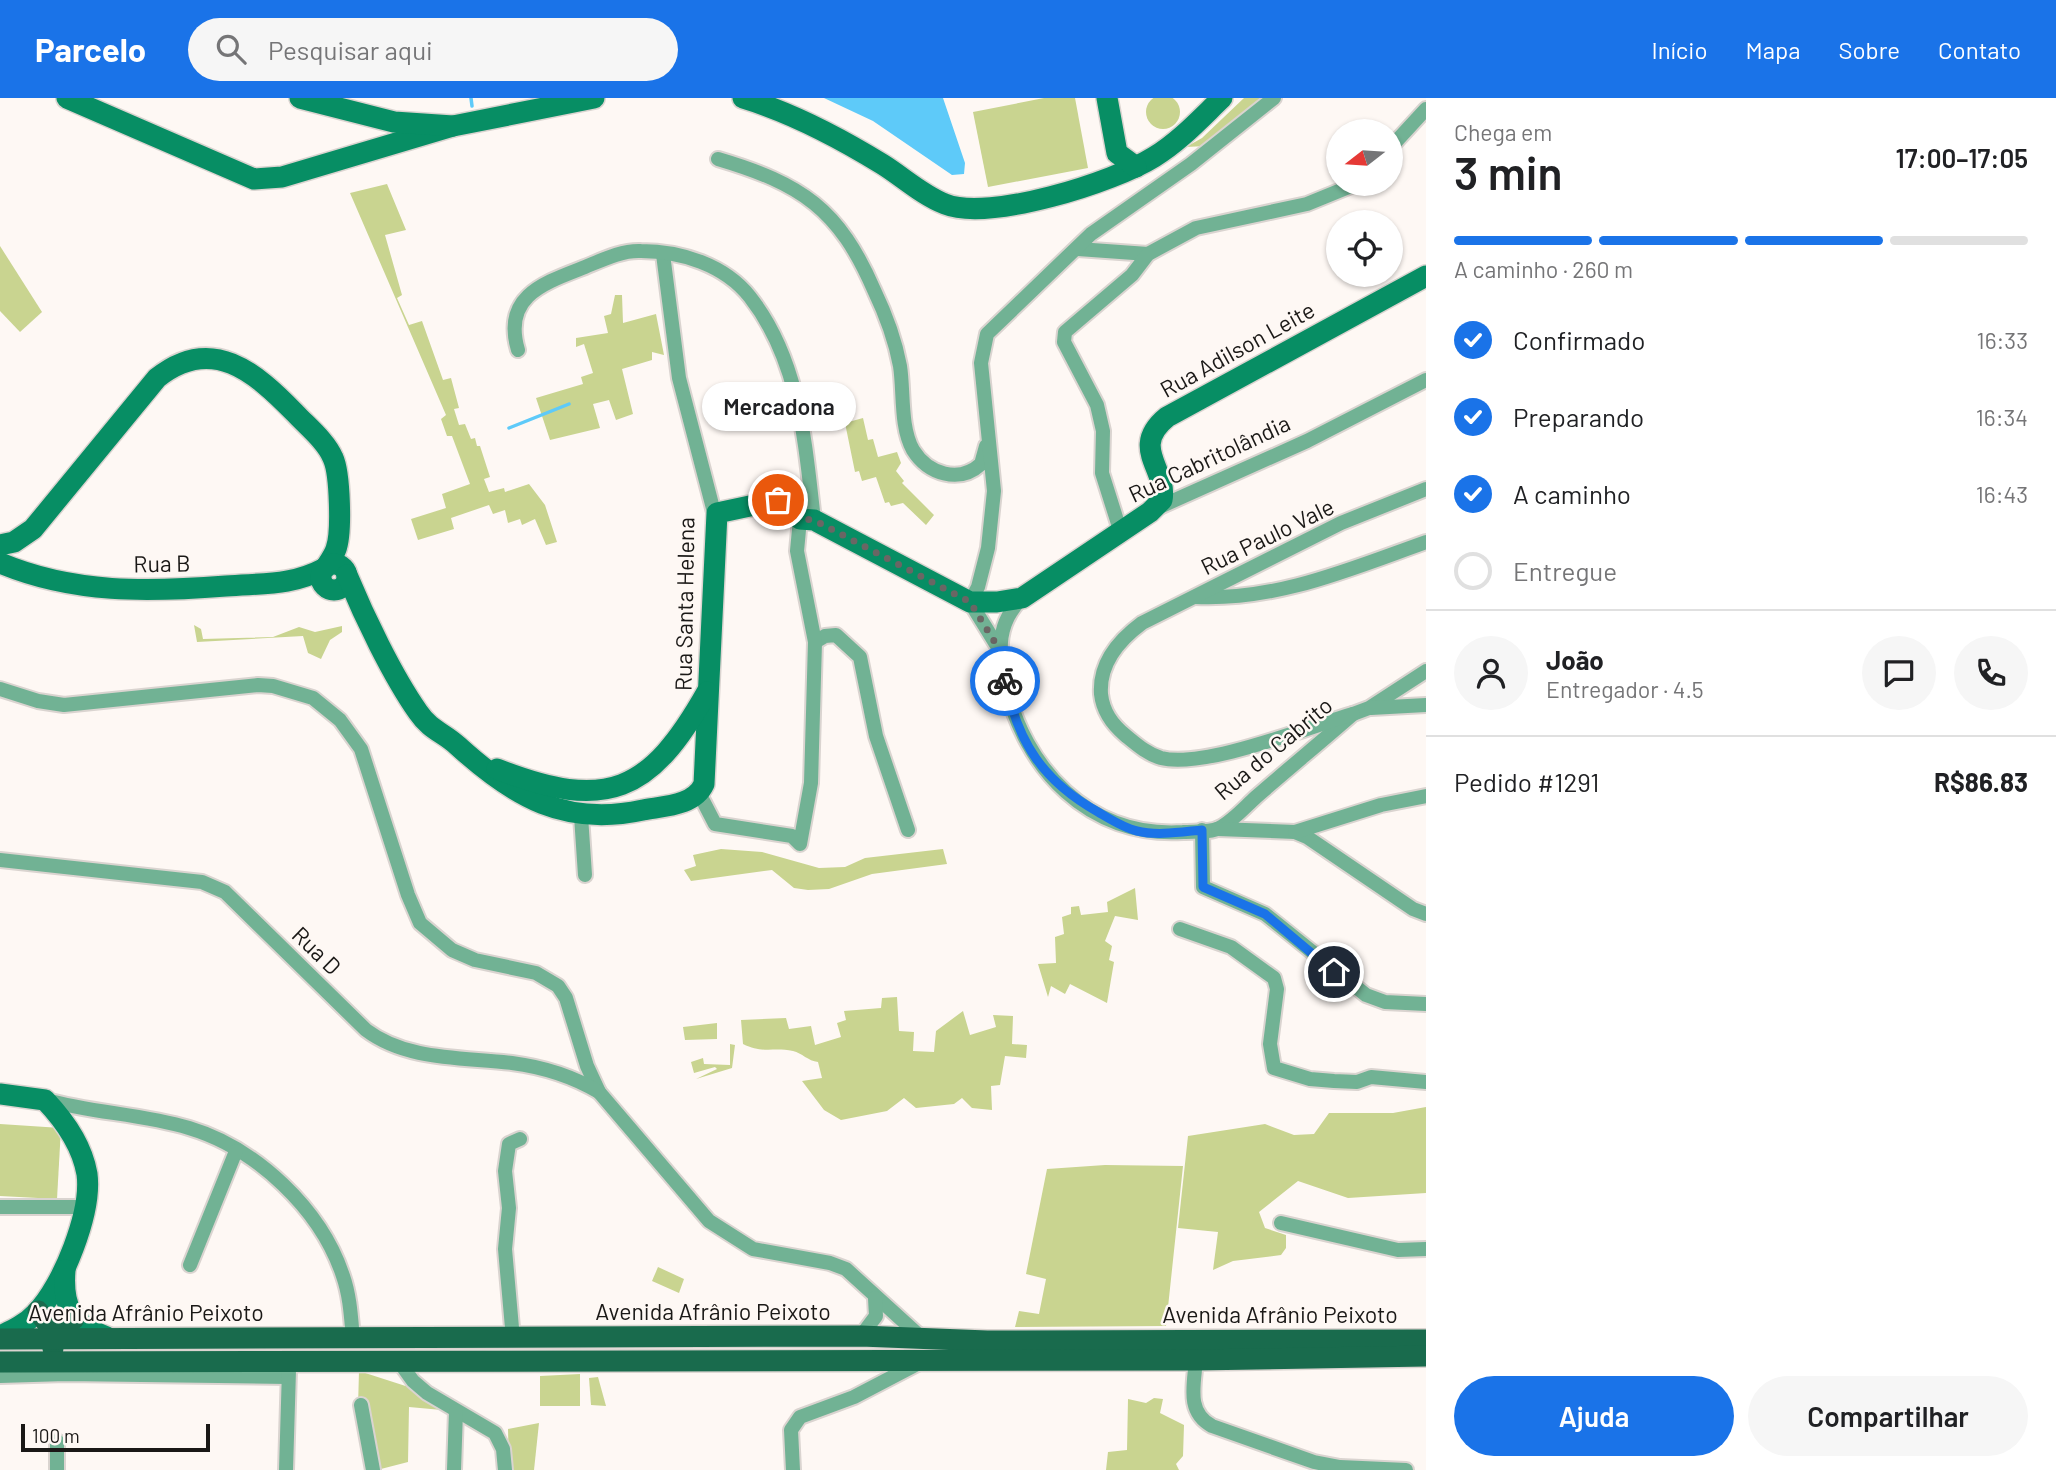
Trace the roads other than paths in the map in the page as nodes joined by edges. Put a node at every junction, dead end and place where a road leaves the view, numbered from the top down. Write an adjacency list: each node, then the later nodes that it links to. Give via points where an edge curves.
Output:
1 (66, 98): 13 (street, via 254,179 282,177)
2 (300, 98): 9 (street)
3 (594, 98): 10 (street)
4 (743, 98): 16 (street, via 832,135 931,198 953,207 1017,203)
5 (1107, 98): 12 (street)
6 (1222, 98): 15 (street, via 1182,136)
7 (1274, 98): 18 (street)
8 (1426, 109): 11 (street)
9 (374, 118): 10 (street); 13 (street)
10 (453, 126): 13 (street)
11 (1404, 133)
12 (1113, 142): 15 (street, via 1117,153); 16 (street)
13 (373, 148)
14 (718, 159): 24 (street, via 797,191 825,211 841,230 862,262 891,329 908,436 920,459 937,471 960,475 981,464)
15 (1136, 166): 16 (street)
16 (1094, 185)
17 (1327, 196): 20 (street, via 1196,228)
18 (1078, 248): 20 (street); 24 (street, via 998,320 984,340 981,363)
19 (663, 254): 22 (street, via 633,251 548,281 517,311 513,333); 27 (street, Rua Santa Helena, via 679,378); 28 (street, via 726,273 749,296 774,335 799,406)
20 (1148, 254): 29 (street, via 1132,275 1068,328 1064,337 1097,405 1103,431 1102,473)
21 (1426, 276): 26 (street, Rua Adilson Leite, via 1161,422 1151,437 1150,450 1163,497)
22 (518, 349)
23 (1426, 380): 26 (street, Rua Cabritolândia, via 1307,441)
24 (987, 445): 38 (street, via 994,470 990,536)
25 (1426, 489): 36 (street, Rua Paulo Vale, via 1341,523)
26 (1150, 512): 29 (street, Rua Cabritolândia)
27 (715, 516): 28 (street, via 775,499); 43 (street, Rua Santa Helena)
28 (807, 520): 38 (street); 40 (street, via 797,551)
29 (1120, 530): 37 (street, Rua Cabritolândia)
30 (1426, 541): 36 (street, Rua Paulo Vale, via 1293,589 1224,599)
31 (0, 545): 33 (street, via 33,529 157,378 179,364 203,358 229,361 246,370 270,388 331,452 337,474)
32 (0, 564): 34 (street, Rua B, via 103,590)
33 (336, 570): 34 (street, Rua B); 35 (street, via 343,587); 39 (street)
34 (300, 581): 35 (street)
35 (330, 590): 39 (street)
36 (1195, 597): 47 (street, via 1130,632 1105,670 1101,689 1105,711 1141,748 1164,758 1211,756)
37 (1022, 598): 38 (street); 41 (street, via 1006,620)
38 (970, 602): 41 (street, Rua do Cabrito)
39 (359, 604): 49 (street, via 418,713 440,736 525,796)
40 (815, 642): 48 (street, via 814,744 800,844 792,836 713,822); 53 (street, via 836,635 860,657 876,736)
41 (999, 649): 54 (street, Rua do Cabrito, via 1017,723 1035,759 1059,787 1137,831)
42 (1426, 671): 46 (street, Rua do Cabrito)
43 (709, 688): 48 (street, Rua Santa Helena, via 704,784); 49 (street, via 677,741 635,781 600,791)
44 (0, 689): 62 (street, via 38,701 82,705 273,686 324,705 341,720 361,750 420,923 442,944 468,958 528,970 558,986)
45 (1426, 705): 46 (street)
46 (1369, 708): 47 (street, Rua do Cabrito)
47 (1353, 714): 52 (street, Rua do Cabrito)
48 (699, 793): 51 (street, via 691,800 630,813)
49 (548, 795): 51 (street)
50 (1426, 796): 55 (street, via 1381,804)
51 (581, 816): 57 (street)
52 (1218, 829): 54 (street, Rua do Cabrito); 55 (street)
53 (908, 830)
54 (1202, 830): 60 (street, via 1203,887 1265,914 1366,995 1385,1002)
55 (1295, 832): 58 (street)
56 (0, 860): 62 (street, Rua D, via 215,887 380,1039 417,1052 539,1068)
57 (586, 875)
58 (1426, 914)
59 (1180, 929): 61 (street, via 1231,947 1274,978 1277,989 1270,1044 1275,1068 1334,1082 1371,1077)
60 (1426, 1004)
61 (1426, 1082)
62 (599, 1092): 73 (street, via 719,1230 753,1249 840,1266)
63 (0, 1094): 64 (street)
64 (45, 1100): 66 (street, via 190,1128); 67 (street, via 62,1118 82,1158 88,1188)
65 (520, 1139): 81 (street, via 509,1143 505,1171 509,1208 505,1249)
66 (236, 1151): 71 (street); 80 (street, via 298,1200 327,1239 343,1276)
67 (85, 1206): 68 (street); 72 (street)
68 (0, 1207)
69 (1281, 1223): 70 (street, via 1398,1250)
70 (1426, 1249)
71 (190, 1265)
72 (65, 1270): 74 (street); 75 (street, via 67,1302)
73 (875, 1298): 77 (street, via 876,1316); 83 (street)
74 (38, 1311): 76 (main road); 79 (street)
75 (74, 1319): 76 (main road); 78 (street, via 84,1329)
76 (52, 1334): 78 (main road, Avenida Afrânio Peixoto); 79 (main road, Avenida Afrânio Peixoto); 87 (main road)
77 (861, 1336): 81 (main road, Avenida Afrânio Peixoto); 83 (main road, Avenida Afrânio Peixoto)
78 (107, 1337): 80 (main road, Avenida Afrânio Peixoto)
79 (0, 1338)
80 (353, 1339): 81 (main road, Avenida Afrânio Peixoto)
81 (513, 1339)
82 (1426, 1340): 83 (main road, Avenida Afrânio Peixoto)
83 (924, 1349): 85 (main road, Avenida Afrânio Peixoto); 88 (main road, Avenida Afrânio Peixoto); 101 (street, via 855,1397 797,1420 792,1430)
84 (1426, 1356): 85 (main road, Avenida Afrânio Peixoto)
85 (1196, 1360): 94 (street, via 1193,1404 1200,1418)
86 (0, 1362): 87 (main road, Avenida Afrânio Peixoto)
87 (53, 1362): 89 (main road, Avenida Afrânio Peixoto)
88 (400, 1363): 89 (main road, Avenida Afrânio Peixoto); 92 (street, via 420,1387)
89 (289, 1369): 90 (street); 97 (street)
90 (0, 1376)
91 (361, 1405): 98 (street)
92 (457, 1411): 99 (street); 100 (street, via 495,1433 503,1449)
93 (57, 1441): 96 (street)
94 (1313, 1466): 95 (street)
95 (1340, 1469): 102 (street)
96 (57, 1470)
97 (286, 1470)
98 (373, 1470)
99 (454, 1470)
100 (505, 1470)
101 (793, 1470)
102 (1406, 1470)

